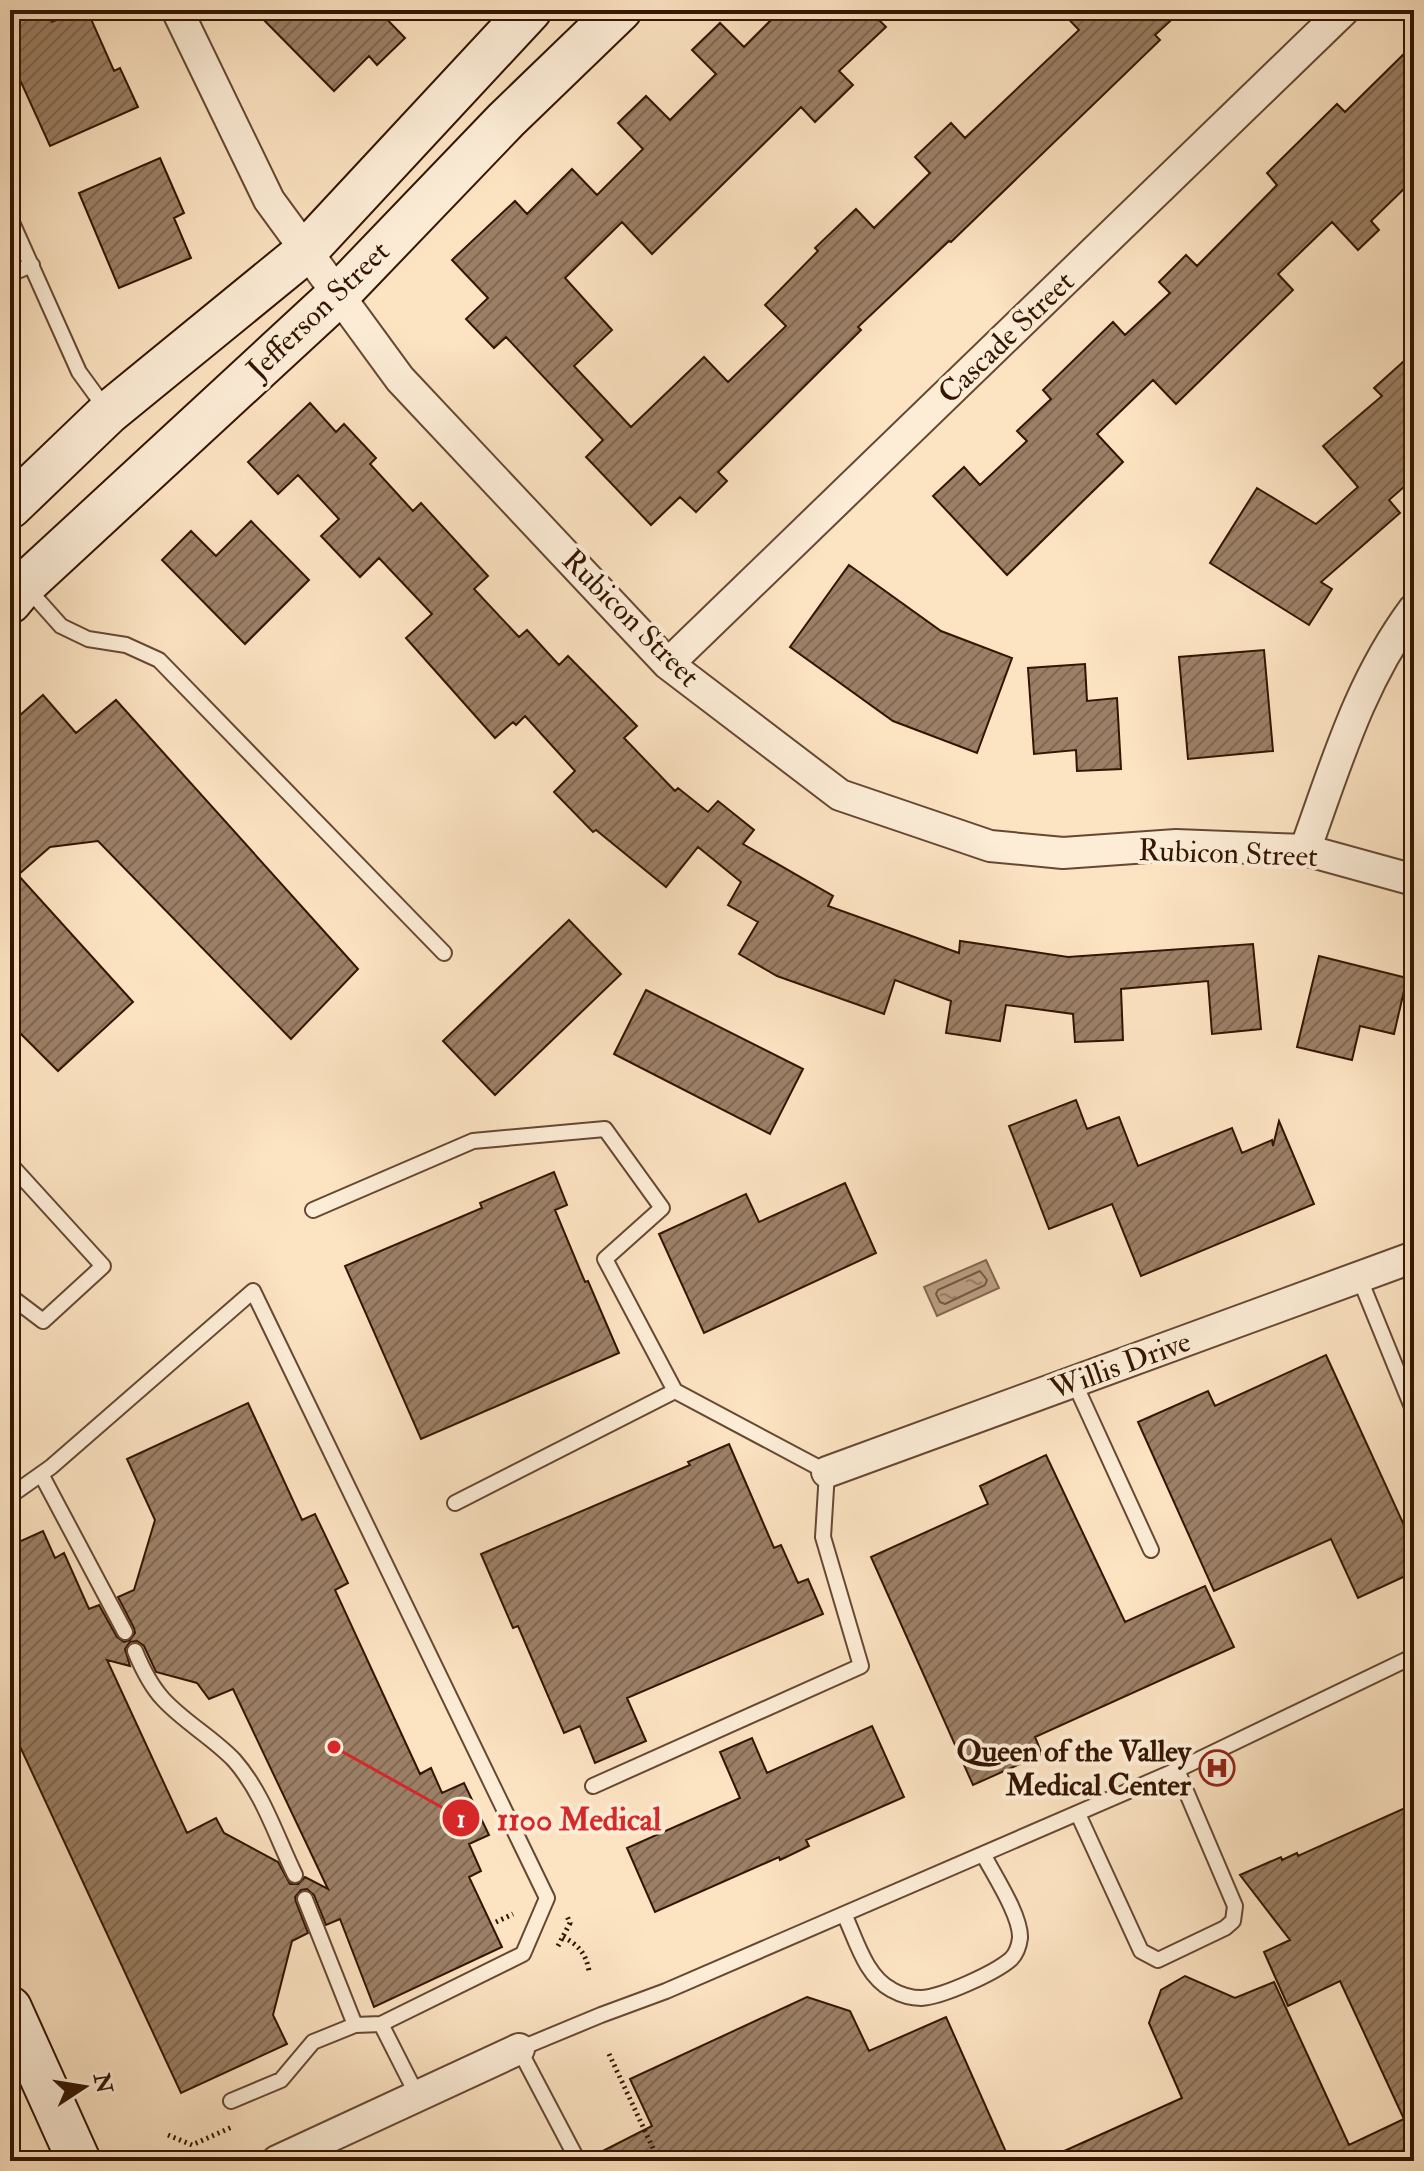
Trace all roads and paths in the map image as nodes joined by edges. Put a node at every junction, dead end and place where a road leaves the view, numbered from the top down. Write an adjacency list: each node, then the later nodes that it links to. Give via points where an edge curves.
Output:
1 (177, 10): 6 (street, Rubicon Street, via 269,200)
2 (530, 10): 6 (main road, Jefferson Street)
3 (620, 10): 9 (main road, Jefferson Street)
4 (1344, 10): 14 (street, Cascade Street)
5 (10, 218): 7 (lane)
6 (305, 252): 9 (street, Rubicon Street); 10 (main road, Jefferson Street)
7 (32, 265): 8 (lane); 10 (lane, via 79,372)
8 (10, 274)
9 (337, 296): 12 (main road, Jefferson Street); 14 (street, Rubicon Street, via 400,379)
10 (108, 413): 11 (main road, Jefferson Street)
11 (10, 507)
12 (17, 594): 17 (lane, via 88,639 126,645 159,660)
13 (1414, 609): 15 (street, via 1361,696)
14 (668, 664): 15 (street, Rubicon Street, via 840,795 990,846 1063,853 1176,845)
15 (1305, 850): 16 (street, Rubicon Street)
16 (1414, 880)
17 (444, 953)
18 (10, 1164): 22 (lane, via 103,1266 43,1321)
19 (313, 1210): 24 (lane, via 473,1141 605,1129 662,1208 605,1259)
20 (1414, 1257): 21 (street, Willis Drive)
21 (1359, 1277): 23 (street, Willis Drive); 25 (lane)
22 (10, 1296)
23 (1074, 1382): 26 (street, Willis Drive); 30 (lane)
24 (675, 1391): 26 (lane); 29 (lane)
25 (1414, 1412)
26 (827, 1472): 35 (lane, via 823,1537 861,1666)
27 (41, 1474): 28 (lane); 31 (lane); 44 (lane, via 253,1291 547,1898 523,1954)
28 (10, 1496)
29 (455, 1503)
30 (1151, 1550)
31 (125, 1632)
32 (135, 1651): 38 (lane, via 161,1697 203,1730 255,1787)
33 (1414, 1656): 34 (lane)
34 (1177, 1770): 36 (lane); 36 (lane, via 1235,1906 1233,1921 1225,1928 1158,1960 1141,1951)
35 (593, 1786)
36 (1078, 1814): 37 (lane)
37 (983, 1854): 40 (lane); 40 (lane, via 1020,1928 1018,1948 1001,1966 944,1992 922,1998 889,1989 866,1962)
38 (295, 1875)
39 (305, 1899): 45 (lane)
40 (844, 1914): 46 (lane)
41 (563, 1937): 42 (path, via 586,1956)
42 (589, 1971)
43 (10, 2008): 50 (main road)
44 (381, 2024): 45 (lane); 48 (lane)
45 (355, 2025): 49 (lane, via 313,2042 281,2080)
46 (519, 2049): 48 (street); 52 (lane)
47 (609, 2054): 53 (path)
48 (417, 2095): 51 (street)
49 (231, 2101)
50 (79, 2161)
51 (277, 2161)
52 (578, 2161)
53 (659, 2161)

